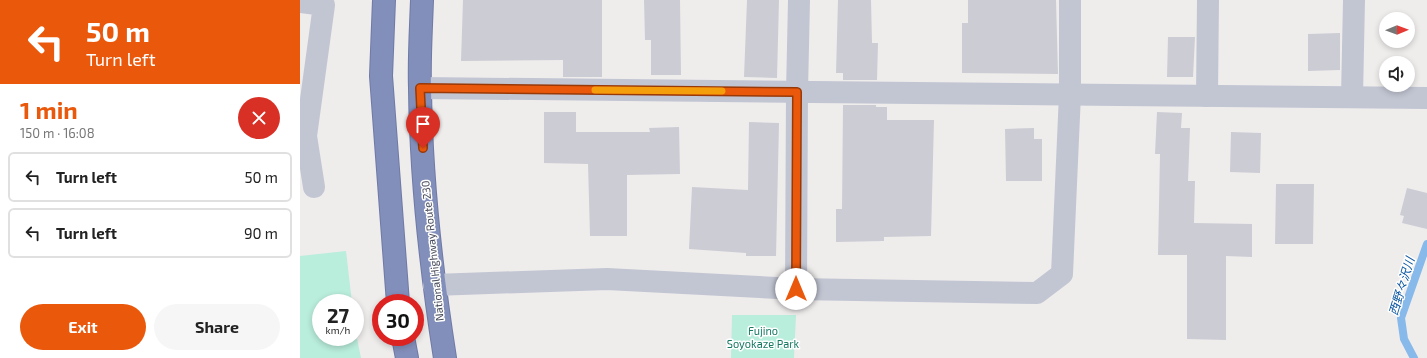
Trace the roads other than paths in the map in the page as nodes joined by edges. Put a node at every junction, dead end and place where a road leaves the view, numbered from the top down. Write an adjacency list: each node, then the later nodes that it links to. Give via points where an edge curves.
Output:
1 (384, 0): 18 (highway, via 381,76)
2 (422, 0): 8 (highway, National Highway Route 230)
3 (799, 0): 9 (street)
4 (1070, 0): 10 (street)
5 (1208, 0): 11 (street)
6 (1354, 0): 12 (street)
7 (300, 2): 14 (street, via 324,5)
8 (420, 88): 9 (street); 16 (highway, National Highway Route 230, via 426,207)
9 (797, 92): 10 (street); 17 (street)
10 (1070, 94): 11 (street); 17 (street, via 1062,274 1038,293)
11 (1207, 96): 12 (street)
12 (1352, 97): 13 (street)
13 (1427, 98)
14 (303, 136): 15 (street)
15 (314, 187)
16 (434, 285): 17 (street, via 607,279); 21 (highway, National Highway Route 230)
17 (796, 289)
18 (397, 294)
19 (405, 346): 20 (highway)
20 (407, 358)
21 (445, 358)

